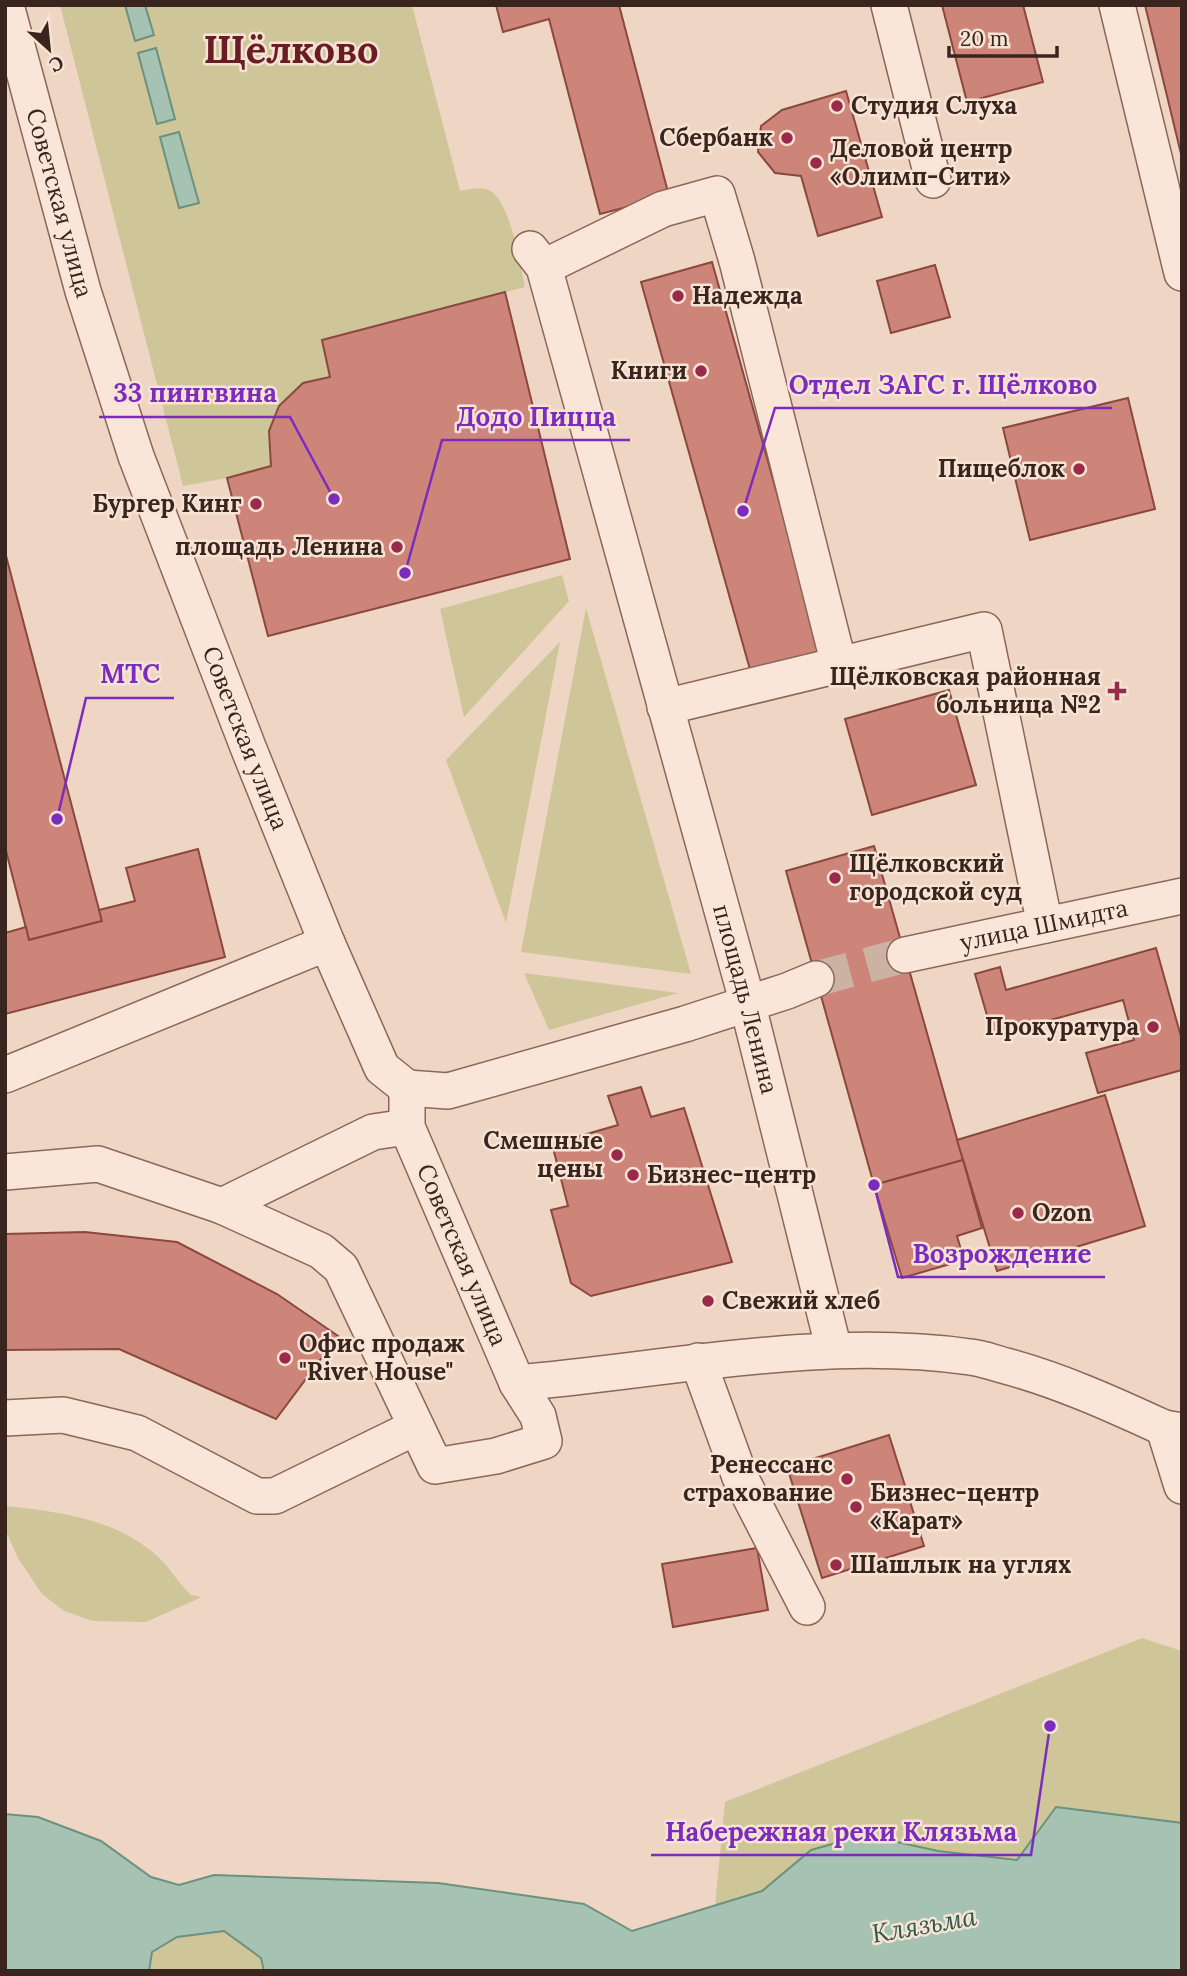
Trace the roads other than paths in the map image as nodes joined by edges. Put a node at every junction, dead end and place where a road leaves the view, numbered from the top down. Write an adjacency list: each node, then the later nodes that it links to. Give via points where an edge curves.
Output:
1 (889, 5): 4 (street)
2 (1117, 5): 5 (street)
3 (8, 23): 10 (street, Советская улица, via 83,291 136,456)
4 (933, 180)
5 (1182, 273)
6 (839, 665): 7 (street); 7 (street, площадь Ленина, via 717,194 663,209 537,258); 9 (street, via 984,630)
7 (665, 707): 13 (street, площадь Ленина)
8 (1182, 896): 9 (street, улица Шмидта)
9 (1045, 925): 11 (street, улица Шмидта)
10 (327, 943): 14 (street); 15 (street, Советская улица, via 382,1068)
11 (905, 955)
12 (816, 979): 13 (street)
13 (748, 1004): 15 (street, via 448,1091); 19 (street, площадь Ленина)
14 (5, 1074)
15 (407, 1088): 16 (street, Советская улица)
16 (407, 1127): 18 (street, via 373,1132); 21 (street, Советская улица)
17 (5, 1172): 18 (street, via 98,1164)
18 (222, 1206): 23 (street, via 321,1251 341,1268)
19 (834, 1350): 20 (street); 24 (street, via 973,1357 1042,1376)
20 (698, 1361): 21 (street); 26 (street, via 740,1477)
21 (517, 1383): 23 (street, Советская улица, via 538,1416 544,1441 496,1456 435,1466)
22 (5, 1418): 23 (street, via 63,1415 137,1433 257,1496 275,1496)
23 (416, 1427)
24 (1173, 1429): 25 (street)
25 (1182, 1486)
26 (807, 1607)

